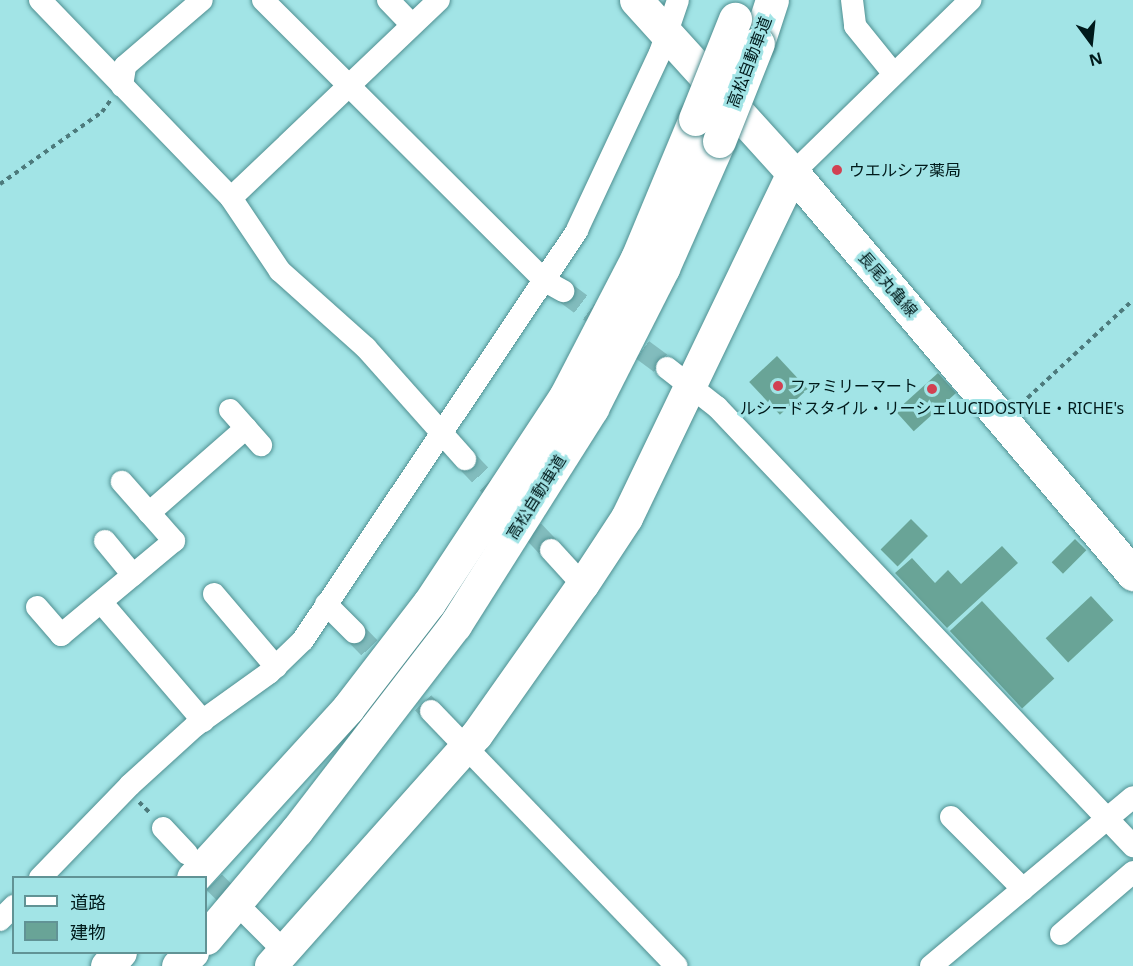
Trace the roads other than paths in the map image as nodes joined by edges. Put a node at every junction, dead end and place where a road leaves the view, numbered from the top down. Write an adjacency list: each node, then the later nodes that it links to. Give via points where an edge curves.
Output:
1 (40, 0): 16 (street)
2 (202, 0): 16 (street, via 125,66)
3 (262, 0): 15 (street)
4 (388, 0): 12 (street)
5 (439, 0): 12 (street)
6 (636, 0): 13 (main road, 長尾丸亀線)
7 (678, 0): 13 (street)
8 (772, 0): 54 (main road, 高松自動車道, bridge, via 719,141 663,268 592,408 455,624 297,830)
9 (852, 0): 14 (street, via 855,26)
10 (970, 0): 14 (street)
11 (738, 10): 46 (main road, 高松自動車道, bridge, via 637,258 560,405 429,603 348,708)
12 (411, 24): 15 (street)
13 (666, 32): 17 (main road, 長尾丸亀線); 19 (street)
14 (893, 73): 17 (street)
15 (349, 82): 18 (street); 19 (street)
16 (122, 86): 18 (street)
17 (793, 173): 21 (street); 29 (main road, 長尾丸亀線)
18 (231, 198): 23 (street, via 280,271 366,348)
19 (554, 286): 23 (street)
20 (667, 368): 21 (street)
21 (694, 387): 31 (street, via 627,518); 43 (street)
22 (230, 410): 26 (street, via 253,437)
23 (440, 435): 24 (street); 34 (street)
24 (465, 459)
25 (122, 482): 26 (street)
26 (149, 513): 30 (street, via 174,541)
27 (105, 541): 30 (street)
28 (551, 550): 31 (street)
29 (1133, 574)
30 (133, 575): 33 (street)
31 (583, 585): 40 (street)
32 (214, 594): 37 (street)
33 (101, 602): 35 (street, via 61,635); 39 (street)
34 (326, 604): 36 (street); 37 (street, via 303,640)
35 (37, 607)
36 (354, 632)
37 (276, 667): 39 (street)
38 (431, 711): 40 (street)
39 (203, 721): 48 (street, via 127,788)
40 (467, 746): 57 (street); 60 (street)
41 (1133, 797): 43 (street)
42 (951, 817): 49 (street)
43 (1107, 818): 45 (street); 49 (street)
44 (163, 828): 46 (street)
45 (1133, 846)
46 (190, 866)
47 (1133, 872): 53 (street)
48 (42, 876)
49 (1023, 889): 61 (street)
50 (12, 908): 52 (street)
51 (248, 915): 57 (street)
52 (0, 920)
53 (1061, 934)
54 (207, 937)
55 (118, 954): 58 (main road)
56 (190, 954): 59 (main road)
57 (278, 959)
58 (107, 966)
59 (178, 966)
60 (676, 966)
61 (932, 966)

